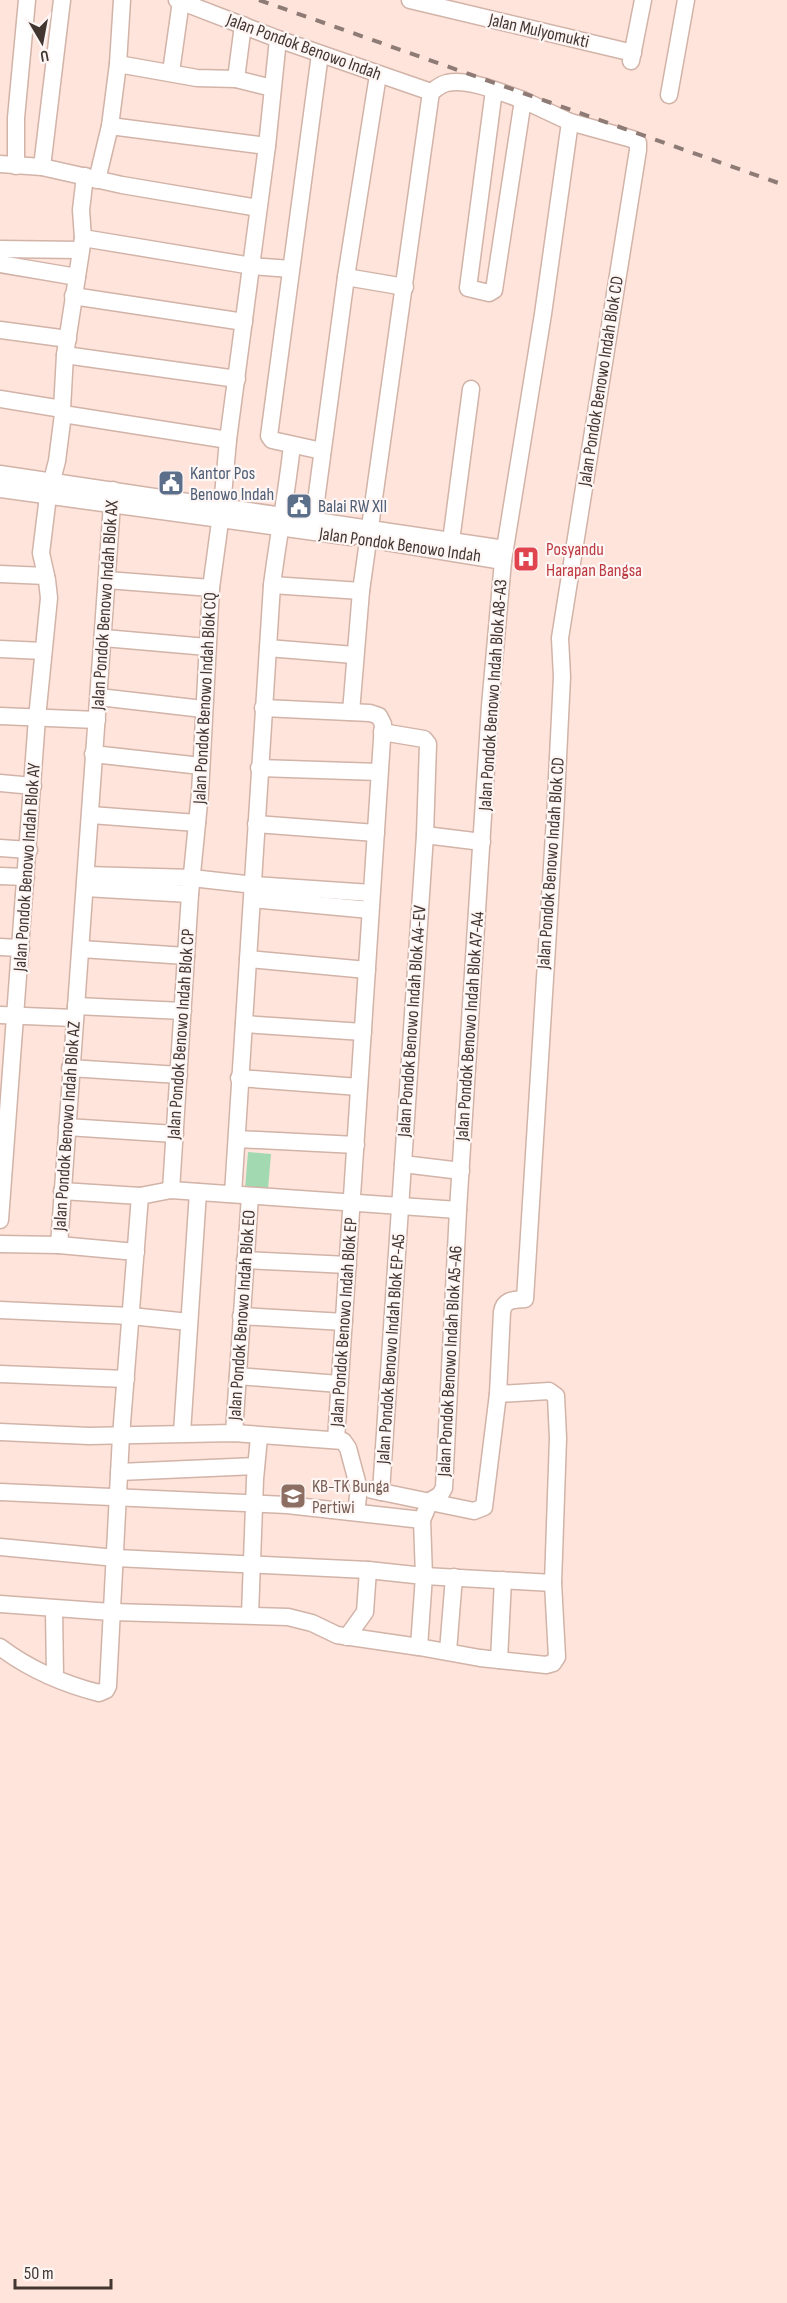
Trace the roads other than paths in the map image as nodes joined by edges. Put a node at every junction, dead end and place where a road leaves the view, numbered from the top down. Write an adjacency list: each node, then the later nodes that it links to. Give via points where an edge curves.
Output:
1 (27, 0): 23 (street)
2 (62, 0): 24 (street)
3 (122, 0): 11 (street)
4 (410, 0): 5 (street, Jalan Mulyomukti, via 632,57)
5 (643, 0)
6 (686, 0): 18 (street)
7 (179, 1): 8 (street, Jalan Pondok Benowo Indah); 12 (street)
8 (243, 25): 9 (street, Jalan Pondok Benowo Indah); 14 (street)
9 (278, 39): 10 (street, Jalan Pondok Benowo Indah); 15 (street, Jalan Pondok Benowo Indah Blok CQ)
10 (320, 54): 13 (street, Jalan Pondok Benowo Indah); 31 (street)
11 (118, 64): 12 (street); 21 (street)
12 (171, 72): 14 (street, via 197,78)
13 (378, 75): 17 (street, Jalan Pondok Benowo Indah); 33 (street)
14 (236, 79): 15 (street)
15 (272, 88): 22 (street, Jalan Pondok Benowo Indah Blok CQ)
16 (494, 90): 17 (street, via 456,82); 19 (street); 19 (street, via 468,290 494,290)
17 (431, 92): 34 (street)
18 (669, 95)
19 (523, 100): 20 (street)
20 (570, 122): 55 (street, Jalan Pondok Benowo Indah Blok A8-A3); 144 (street, Jalan Pondok Benowo Indah Blok CD, via 632,139 638,143 638,150 560,638 562,677 555,818 525,1299 503,1306)
21 (110, 126): 22 (street); 25 (street)
22 (267, 146): 26 (street, Jalan Pondok Benowo Indah Blok CQ)
23 (8, 165): 24 (street)
24 (42, 167): 25 (street)
25 (91, 178): 26 (street); 27 (street, via 81,210)
26 (258, 208): 30 (street, Jalan Pondok Benowo Indah Blok CQ)
27 (82, 244): 28 (street); 30 (street); 32 (street)
28 (0, 249)
29 (0, 264): 32 (street)
30 (252, 266): 31 (street); 36 (street, Jalan Pondok Benowo Indah Blok CQ)
31 (291, 269): 44 (street, via 269,436)
32 (76, 277): 35 (street)
33 (346, 277): 34 (street); 45 (street)
34 (405, 287): 53 (street)
35 (73, 296): 36 (street); 38 (street)
36 (244, 322): 39 (street, Jalan Pondok Benowo Indah Blok CQ)
37 (0, 330): 38 (street)
38 (67, 347): 39 (street); 42 (street)
39 (237, 380): 43 (street, Jalan Pondok Benowo Indah Blok CQ)
40 (471, 389): 54 (street)
41 (0, 399): 42 (street)
42 (62, 411): 43 (street); 47 (street, via 57,461)
43 (228, 440): 50 (street, Jalan Pondok Benowo Indah Blok CQ)
44 (292, 446): 45 (street); 51 (street)
45 (322, 451): 52 (street)
46 (0, 474): 47 (street, Jalan Pondok Benowo Indah)
47 (49, 488): 48 (street, Jalan Pondok Benowo Indah); 49 (street, Jalan Pondok Benowo Indah); 57 (street, via 40,553)
48 (0, 489)
49 (113, 497): 50 (street, Jalan Pondok Benowo Indah); 58 (street, Jalan Pondok Benowo Indah Blok AX)
50 (221, 513): 51 (street, Jalan Pondok Benowo Indah); 60 (street, Jalan Pondok Benowo Indah Blok CQ)
51 (280, 522): 52 (street, Jalan Pondok Benowo Indah); 59 (street)
52 (313, 526): 53 (street, Jalan Pondok Benowo Indah)
53 (369, 534): 54 (street, Jalan Pondok Benowo Indah); 55 (street, Jalan Pondok Benowo Indah); 61 (street)
54 (452, 541): 55 (street, Jalan Pondok Benowo Indah)
55 (505, 555): 87 (street, Jalan Pondok Benowo Indah Blok A8-A3)
56 (0, 574): 57 (street)
57 (46, 576): 66 (street, via 49,598)
58 (107, 579): 60 (street); 62 (street, Jalan Pondok Benowo Indah Blok AX)
59 (272, 585): 61 (street); 64 (street)
60 (211, 588): 63 (street, Jalan Pondok Benowo Indah Blok CQ)
61 (361, 591): 67 (street)
62 (104, 638): 63 (street); 68 (street, Jalan Pondok Benowo Indah Blok AX)
63 (207, 647): 70 (street, Jalan Pondok Benowo Indah Blok CQ)
64 (268, 648): 67 (street); 69 (street)
65 (0, 649): 66 (street)
66 (43, 651): 73 (street)
67 (354, 655): 71 (street)
68 (99, 697): 70 (street); 74 (street, Jalan Pondok Benowo Indah Blok AX)
69 (263, 708): 71 (street); 78 (street)
70 (203, 709): 77 (street, Jalan Pondok Benowo Indah Blok CQ)
71 (351, 712): 75 (street, via 379,716)
72 (0, 716): 73 (street)
73 (37, 718): 74 (street); 81 (street, Jalan Pondok Benowo Indah Blok AY)
74 (97, 720): 76 (street)
75 (383, 728): 79 (street, Jalan Pondok Benowo Indah Blok EP); 86 (street, Jalan Pondok Benowo Indah Blok A4-EV, via 427,741)
76 (93, 754): 77 (street); 82 (street)
77 (201, 766): 83 (street, Jalan Pondok Benowo Indah Blok CQ)
78 (259, 768): 79 (street); 84 (street)
79 (379, 772): 85 (street, Jalan Pondok Benowo Indah Blok EP)
80 (0, 783): 81 (street)
81 (33, 786): 89 (street, Jalan Pondok Benowo Indah Blok AY)
82 (91, 815): 83 (street); 92 (street)
83 (197, 823): 93 (street, Jalan Pondok Benowo Indah Blok CQ)
84 (256, 824): 85 (street); 94 (street)
85 (376, 833): 95 (street, Jalan Pondok Benowo Indah Blok EP)
86 (425, 835): 87 (street); 118 (street, Jalan Pondok Benowo Indah Blok A4-EV)
87 (482, 842): 119 (street, Jalan Pondok Benowo Indah Blok A7-A4)
88 (0, 848): 89 (street)
89 (29, 850): 91 (street, Jalan Pondok Benowo Indah Blok AY)
90 (0, 876): 91 (street)
91 (26, 877): 98 (street, Jalan Pondok Benowo Indah Blok AY)
92 (85, 881): 93 (street); 99 (street)
93 (191, 886): 94 (street); 100 (street, Jalan Pondok Benowo Indah Blok CP)
94 (253, 892): 95 (street); 96 (street); 101 (street)
95 (370, 893): 96 (street, Jalan Pondok Benowo Indah Blok EP)
96 (370, 910): 102 (street, Jalan Pondok Benowo Indah Blok EP)
97 (0, 947): 98 (street)
98 (21, 948): 105 (street, Jalan Pondok Benowo Indah Blok AY)
99 (81, 949): 100 (street); 104 (street)
100 (186, 956): 103 (street, Jalan Pondok Benowo Indah Blok CP)
101 (248, 959): 102 (street); 106 (street)
102 (367, 970): 107 (street, Jalan Pondok Benowo Indah Blok EP)
103 (183, 1011): 104 (street); 109 (street, Jalan Pondok Benowo Indah Blok CP)
104 (75, 1012): 105 (street); 108 (street, Jalan Pondok Benowo Indah Blok AZ)
105 (8, 1016): 110 (street)
106 (244, 1024): 107 (street); 111 (street)
107 (363, 1032): 112 (street, Jalan Pondok Benowo Indah Blok EP)
108 (70, 1068): 109 (street); 113 (street, Jalan Pondok Benowo Indah Blok AZ)
109 (179, 1075): 114 (street, Jalan Pondok Benowo Indah Blok CP)
110 (6, 1076): 116 (street)
111 (239, 1078): 112 (street); 115 (street)
112 (359, 1087): 117 (street, Jalan Pondok Benowo Indah Blok EP)
113 (67, 1126): 114 (street); 121 (street, Jalan Pondok Benowo Indah Blok AZ)
114 (175, 1134): 120 (street, Jalan Pondok Benowo Indah Blok CP)
115 (237, 1139): 117 (street); 123 (street)
116 (3, 1141): 128 (street)
117 (356, 1145): 125 (street, Jalan Pondok Benowo Indah Blok EP)
118 (403, 1164): 119 (street); 126 (street, Jalan Pondok Benowo Indah Blok A4-EV)
119 (460, 1171): 127 (street, Jalan Pondok Benowo Indah Blok A7-A4)
120 (171, 1190): 122 (street); 124 (street)
121 (62, 1191): 124 (street); 131 (street, Jalan Pondok Benowo Indah Blok AZ)
122 (198, 1192): 123 (street); 138 (street)
123 (241, 1195): 125 (street); 133 (street, Jalan Pondok Benowo Indah Blok EO)
124 (140, 1196): 132 (street)
125 (352, 1204): 126 (street); 134 (street, Jalan Pondok Benowo Indah Blok EP)
126 (400, 1207): 127 (street); 155 (street, Jalan Pondok Benowo Indah Blok EP-A5)
127 (458, 1210): 157 (street, Jalan Pondok Benowo Indah Blok A5-A6, via 444,1488)
128 (0, 1212): 129 (street)
129 (0, 1220)
130 (0, 1244): 131 (street)
131 (59, 1245): 132 (street)
132 (136, 1252): 136 (street)
133 (245, 1260): 134 (street); 137 (street, Jalan Pondok Benowo Indah Blok EO)
134 (348, 1265): 139 (street, Jalan Pondok Benowo Indah Blok EP)
135 (0, 1310): 136 (street)
136 (131, 1316): 138 (street); 142 (street)
137 (241, 1316): 139 (street); 141 (street, Jalan Pondok Benowo Indah Blok EO)
138 (189, 1322): 146 (street)
139 (344, 1322): 143 (street, Jalan Pondok Benowo Indah Blok EP)
140 (0, 1374): 142 (street)
141 (238, 1376): 143 (street); 147 (street, Jalan Pondok Benowo Indah Blok EO)
142 (126, 1379): 148 (street)
143 (339, 1384): 150 (street, Jalan Pondok Benowo Indah Blok EP)
144 (498, 1394): 157 (street, via 484,1507 474,1511); 168 (street, via 549,1391 556,1396)
145 (0, 1432): 148 (street)
146 (182, 1433): 147 (street); 148 (street)
147 (234, 1433): 149 (street)
148 (121, 1436): 152 (street)
149 (259, 1437): 150 (street); 151 (street)
150 (336, 1440): 153 (street, via 343,1441 348,1448)
151 (256, 1466): 152 (street); 158 (street)
152 (119, 1472): 156 (street)
153 (360, 1489): 155 (street); 159 (street)
154 (0, 1492): 156 (street)
155 (381, 1492): 157 (street)
156 (118, 1497): 158 (street); 162 (street)
157 (430, 1502): 160 (street, Jalan Pondok Benowo Indah Blok A5-A6)
158 (255, 1503): 159 (street); 163 (street)
159 (356, 1512): 160 (street)
160 (422, 1520): 165 (street, Jalan Pondok Benowo Indah Blok A5-A6)
161 (0, 1547): 162 (street)
162 (116, 1557): 163 (street); 171 (street)
163 (253, 1563): 164 (street); 172 (street)
164 (368, 1570): 165 (street); 173 (street, via 365,1612)
165 (424, 1576): 166 (street); 175 (street, Jalan Pondok Benowo Indah Blok A5-A6)
166 (454, 1577): 167 (street); 176 (street)
167 (502, 1580): 168 (street); 177 (street)
168 (553, 1583): 177 (street, via 557,1657 554,1663)
169 (0, 1605): 170 (street)
170 (54, 1609): 171 (street); 178 (street)
171 (111, 1612): 172 (street); 178 (street, via 108,1686 103,1692)
172 (250, 1615): 173 (street, via 300,1619)
173 (347, 1637): 175 (street)
174 (0, 1647): 178 (street, via 26,1665)
175 (419, 1647): 176 (street)
176 (448, 1652): 177 (street)
177 (499, 1660)
178 (55, 1677)

